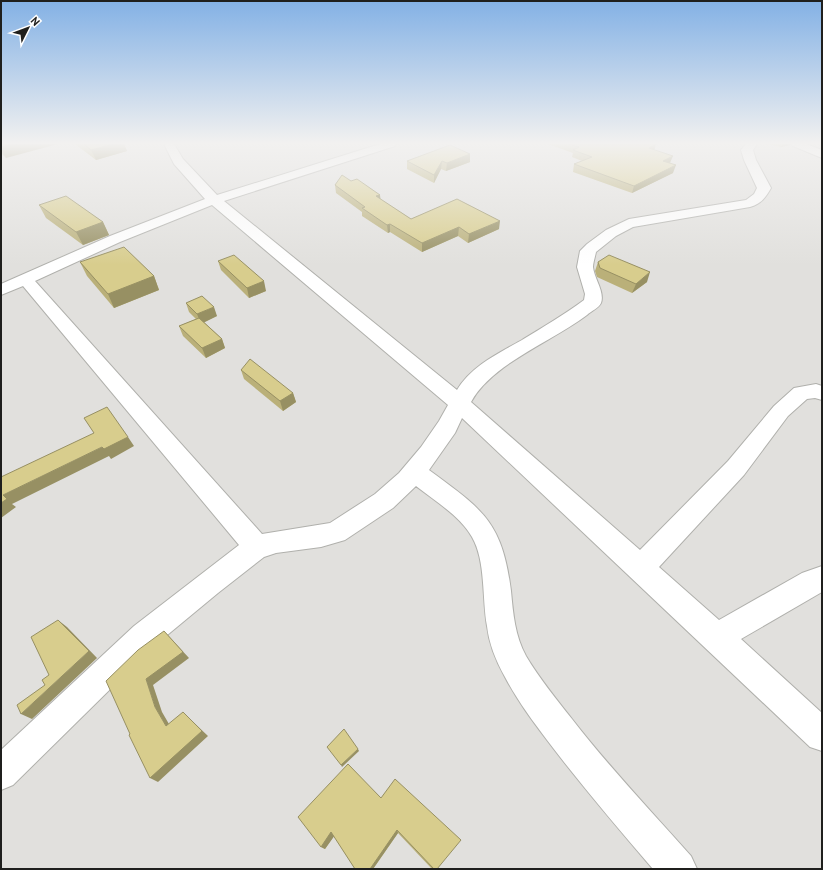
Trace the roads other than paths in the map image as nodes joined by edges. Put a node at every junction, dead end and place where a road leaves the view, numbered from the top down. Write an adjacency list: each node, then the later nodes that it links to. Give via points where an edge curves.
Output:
1 (200, 185): 4 (street)
2 (258, 185): 4 (street)
3 (762, 185): 8 (street, via 764,188 760,196 750,203 629,223 611,233 588,252 585,267 593,294 592,302 573,317 504,358 477,378)
4 (214, 200): 5 (street, via 121,236); 8 (street)
5 (25, 279): 6 (street); 10 (street)
6 (1, 290)
7 (822, 393): 11 (street, via 801,393 781,411 736,468)
8 (460, 403): 9 (street, via 447,427); 11 (street)
9 (414, 472): 10 (street, via 384,501 336,532); 16 (street, via 471,518 489,545 501,626 510,657 530,689 582,759)
10 (257, 547): 15 (street, via 144,636)
11 (640, 568): 13 (street)
12 (822, 579): 13 (street)
13 (717, 636): 14 (street)
14 (822, 735)
15 (1, 773)
16 (678, 869)

